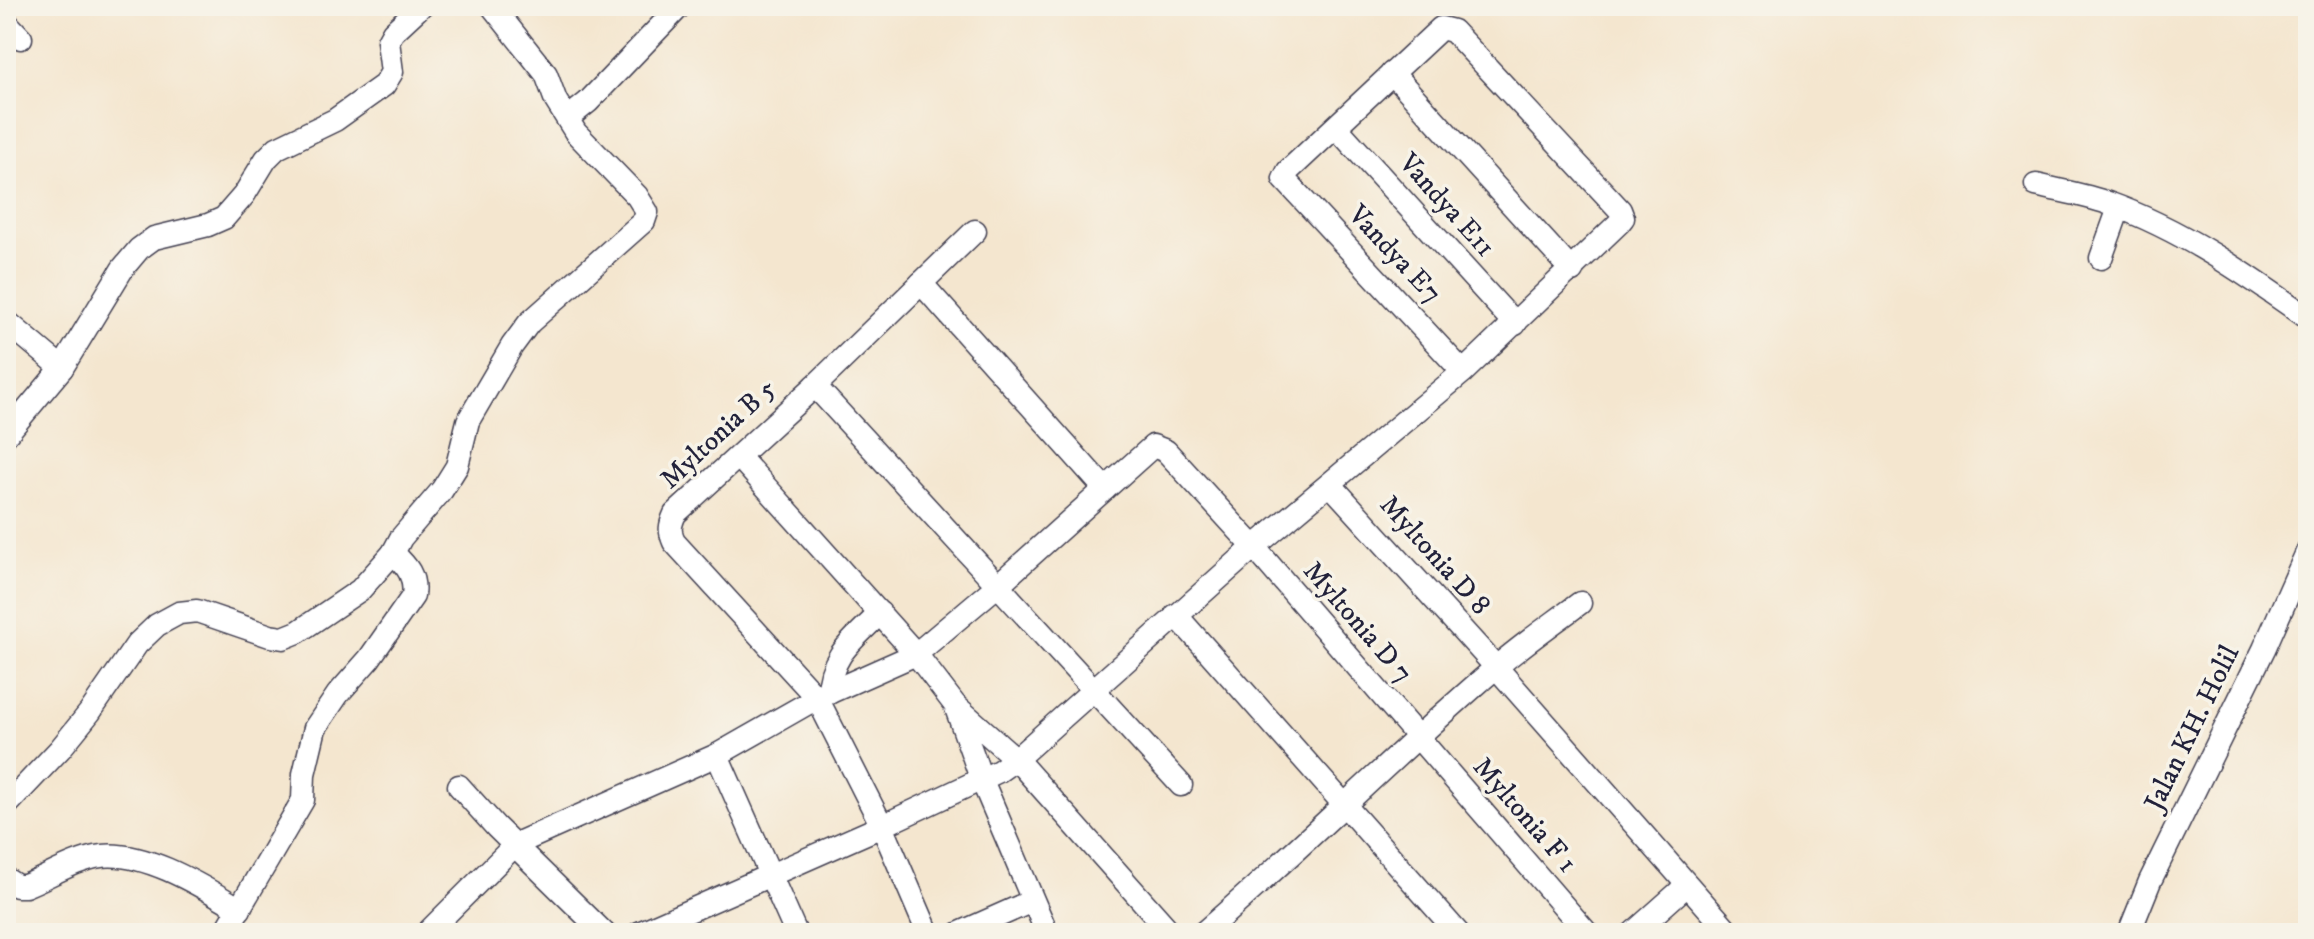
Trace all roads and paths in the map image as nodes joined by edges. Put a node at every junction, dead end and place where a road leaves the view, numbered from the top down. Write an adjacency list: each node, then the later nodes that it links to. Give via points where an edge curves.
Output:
1 (421, 6): 16 (street, via 388,41 392,72 384,85 335,120 277,148 224,218 154,238 139,249)
2 (492, 6): 5 (street, via 546,74)
3 (680, 6): 5 (street)
4 (1392, 73): 6 (street); 11 (street); 11 (street, via 1441,28 1453,31 1620,210 1623,218)
5 (568, 118): 25 (street, via 644,204 644,221 529,323 468,421 457,466)
6 (1336, 127): 15 (street, Vandya E11); 17 (street, Vandya E7, via 1284,177)
7 (2036, 185): 8 (street)
8 (2119, 208): 10 (street); 13 (street, via 2174,232)
9 (975, 231): 12 (street, Myltonia B 5)
10 (2101, 258)
11 (1572, 271): 15 (street)
12 (921, 283): 18 (street, Myltonia B 5); 22 (street)
13 (2308, 318)
14 (6, 321): 16 (street)
15 (1515, 324): 17 (street)
16 (62, 368): 19 (street)
17 (1463, 372): 21 (street)
18 (815, 386): 20 (street, Myltonia B 5); 26 (street)
19 (6, 435)
20 (739, 457): 28 (street); 33 (street, Myltonia B 5, via 675,514 670,532)
21 (1330, 484): 23 (street); 31 (street, Myltonia D 8)
22 (1105, 489): 23 (street, Myltonia D 7, via 1149,447 1160,447); 26 (street, Myltonia D 7)
23 (1254, 547): 29 (street); 35 (street, Myltonia D 7)
24 (2308, 550): 65 (street, Jalan KH. Holil)
25 (393, 553): 42 (street, via 360,590 283,638 197,611 179,613 157,625 137,644 60,749); 49 (street, via 412,575 413,596 315,728 303,800)
26 (998, 585): 30 (street, Myltonia D 7); 32 (street)
27 (1580, 603): 31 (street)
28 (880, 613): 30 (street); 33 (street, via 841,653)
29 (1176, 615): 32 (street); 41 (street)
30 (916, 654): 33 (street, Myltonia D 7); 34 (street)
31 (1496, 667): 35 (street); 47 (street, Myltonia D 8)
32 (1096, 690): 37 (street); 39 (street)
33 (823, 695): 36 (street, Myltonia D 7); 43 (street)
34 (955, 705): 37 (street); 38 (street)
35 (1417, 737): 41 (street); 62 (street, Myltonia F 1)
36 (717, 755): 44 (street, Myltonia D 7); 45 (street)
37 (1016, 759): 38 (street); 59 (street)
38 (981, 778): 43 (street); 48 (street)
39 (1181, 785)
40 (459, 786): 44 (street)
41 (1345, 804): 60 (street); 61 (street)
42 (6, 806)
43 (882, 826): 45 (street); 56 (street)
44 (516, 844): 52 (street); 53 (street)
45 (771, 874): 50 (street); 55 (street)
46 (6, 879): 49 (street, via 25,886 76,863 111,855 147,863)
47 (1687, 885): 63 (street); 64 (street, Myltonia D 8)
48 (1032, 901): 57 (street); 58 (street)
49 (240, 909): 51 (street)
50 (672, 926): 54 (street)
51 (225, 933)
52 (427, 933)
53 (604, 933)
54 (639, 933)
55 (796, 933)
56 (928, 933)
57 (960, 933)
58 (1047, 933)
59 (1171, 933)
60 (1203, 933)
61 (1458, 933)
62 (1587, 933)
63 (1633, 933)
64 (1730, 933)
65 (2129, 933)

